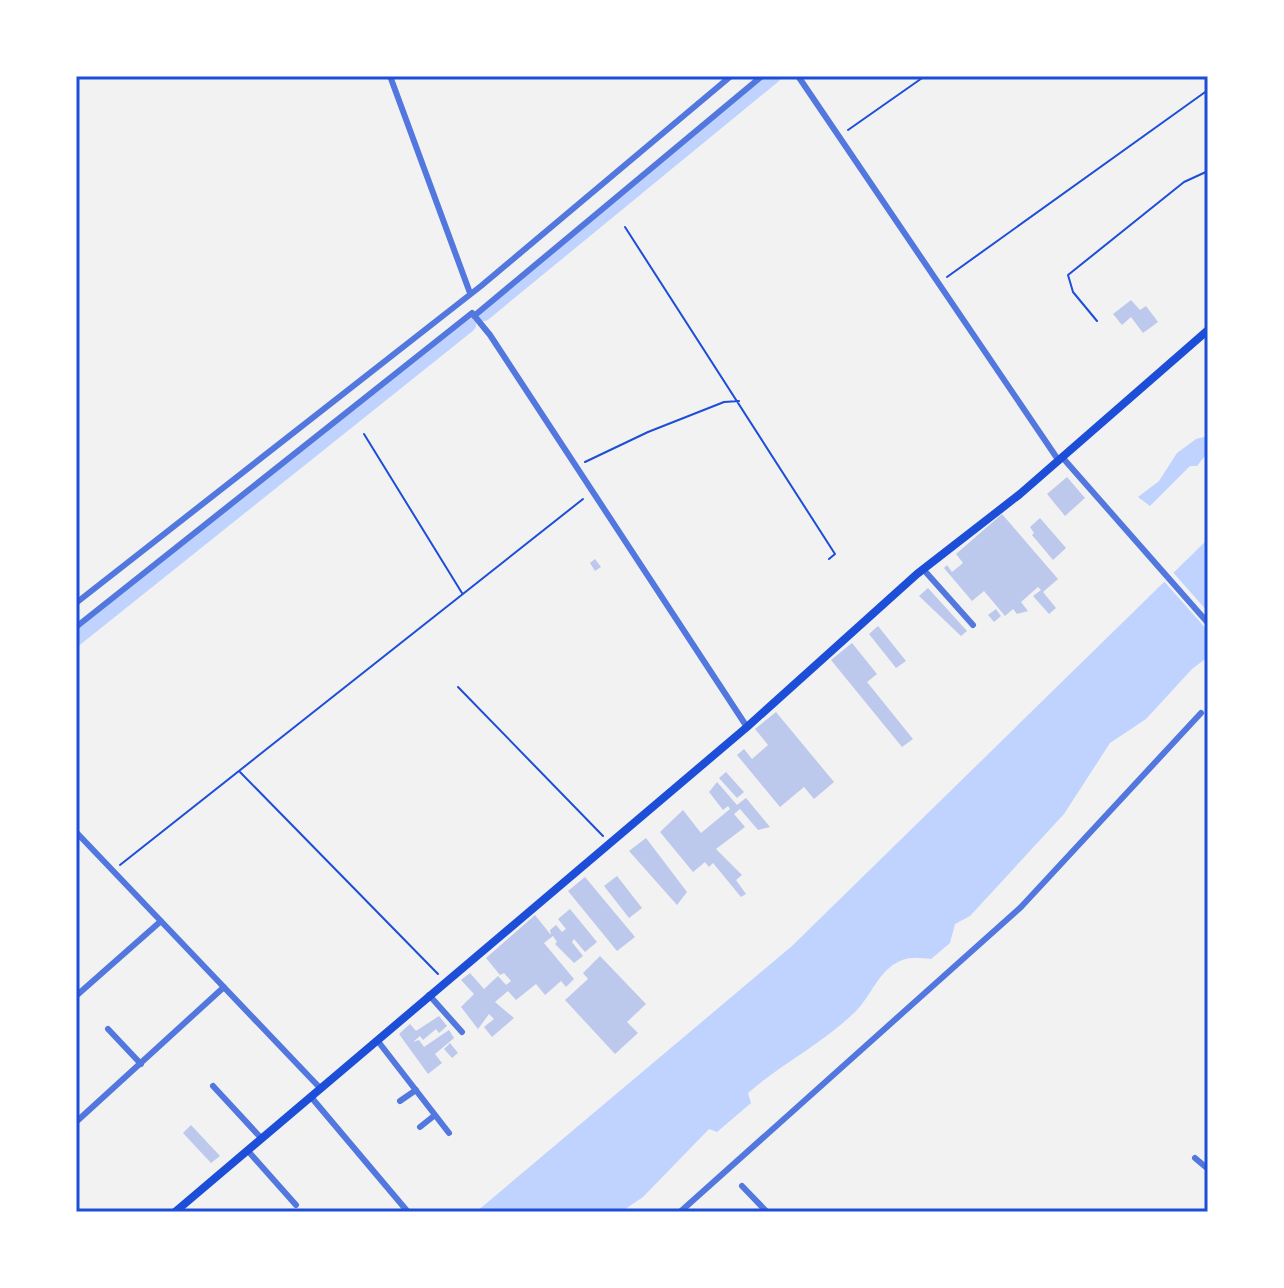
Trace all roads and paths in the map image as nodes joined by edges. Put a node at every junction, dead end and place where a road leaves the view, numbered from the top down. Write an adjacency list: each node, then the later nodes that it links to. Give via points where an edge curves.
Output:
1 (390, 76): 11 (street)
2 (731, 76): 11 (street)
3 (762, 76): 13 (street)
4 (798, 76): 7 (street)
5 (925, 76): 7 (path)
6 (1208, 90): 10 (path)
7 (840, 136): 10 (street)
8 (1208, 171): 15 (path, via 1172,192 1068,275 1073,292)
9 (625, 227): 17 (path)
10 (939, 282): 19 (street)
11 (470, 293): 12 (street)
12 (452, 308): 14 (street); 25 (street)
13 (474, 316): 14 (street); 20 (street)
14 (462, 321): 28 (street)
15 (1097, 321)
16 (1208, 330): 19 (main road)
17 (738, 401): 20 (path, via 648,432); 22 (path, via 835,554)
18 (364, 434): 24 (path)
19 (1060, 459): 23 (main road); 26 (street)
20 (577, 466): 21 (street)
21 (596, 494): 24 (path); 31 (street)
22 (829, 559)
23 (923, 569): 27 (street); 31 (main road)
24 (463, 594): 32 (path)
25 (76, 603)
26 (1208, 623)
27 (973, 625)
28 (76, 627)
29 (458, 687): 34 (path)
30 (1201, 713): 62 (street, via 1006,921)
31 (747, 727): 34 (main road)
32 (239, 771): 35 (path); 37 (path)
33 (76, 832): 35 (street)
34 (610, 843): 37 (main road)
35 (113, 870): 36 (street)
36 (161, 921): 38 (street); 40 (street)
37 (444, 981): 39 (main road)
38 (224, 987): 44 (street); 46 (street)
39 (429, 995): 42 (street); 43 (main road)
40 (76, 996)
41 (108, 1029): 44 (street)
42 (462, 1032)
43 (377, 1040): 46 (main road); 47 (street)
44 (141, 1064): 51 (street)
45 (213, 1086): 54 (street)
46 (321, 1089): 48 (main road)
47 (416, 1090): 49 (street); 50 (street)
48 (311, 1097): 54 (main road); 61 (street)
49 (400, 1101)
50 (435, 1115): 52 (street); 53 (street)
51 (76, 1122)
52 (420, 1127)
53 (449, 1133)
54 (262, 1139): 55 (main road)
55 (248, 1151): 59 (street); 60 (main road)
56 (1195, 1158): 57 (street)
57 (1208, 1169)
58 (742, 1186): 63 (street)
59 (296, 1205)
60 (175, 1212)
61 (408, 1212)
62 (680, 1212)
63 (767, 1212)

